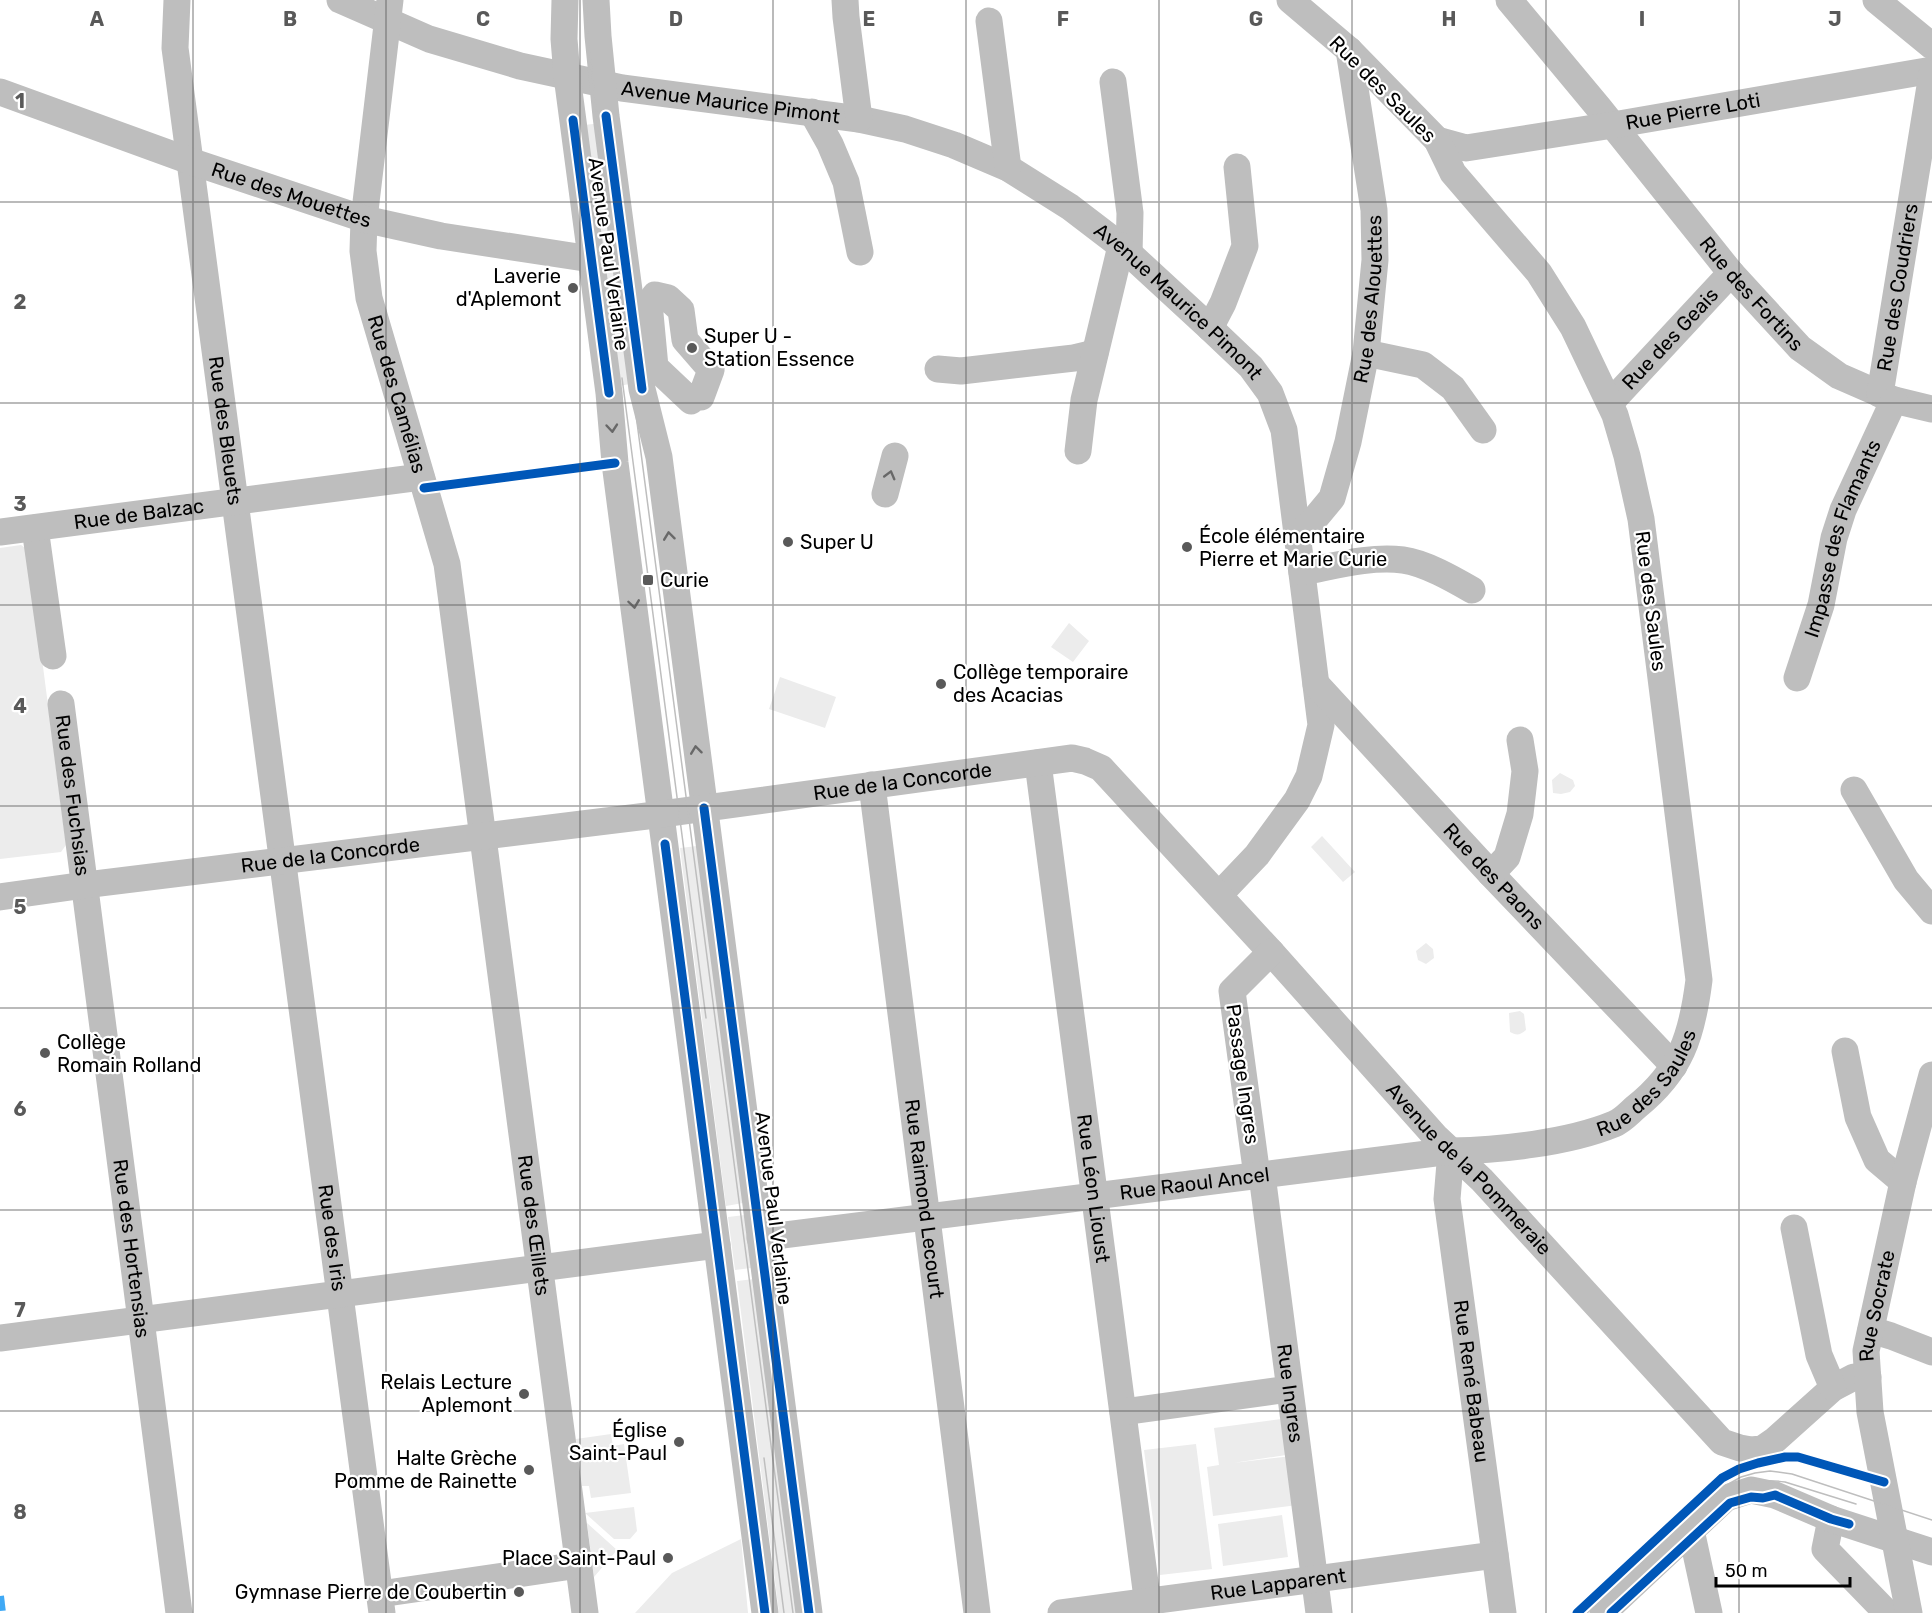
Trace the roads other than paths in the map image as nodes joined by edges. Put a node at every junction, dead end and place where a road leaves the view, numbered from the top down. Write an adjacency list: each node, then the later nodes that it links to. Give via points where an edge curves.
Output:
1 (177, 0): 22 (street, Rue des Bleuets, via 175,48)
2 (340, 0): 9 (street, Avenue Maurice Pimont)
3 (564, 0): 14 (street, Avenue Paul Verlaine)
4 (596, 0): 16 (street, Avenue Paul Verlaine)
5 (846, 0): 19 (street)
6 (1290, 0): 12 (street, Rue des Saules)
7 (1509, 0): 20 (street, Rue Pierre Loti)
8 (1876, 0): 11 (street)
9 (389, 11): 14 (street, Avenue Maurice Pimont, via 429,39); 25 (street, Rue des Camélias)
10 (989, 21): 24 (street)
11 (1932, 46)
12 (1349, 50): 21 (street, Rue des Saules); 32 (street, Rue des Alouettes, via 1374,210 1375,260)
13 (1932, 72): 20 (street, Rue Pierre Loti); 34 (street, Rue des Coudriers)
14 (567, 76): 16 (street, Avenue Maurice Pimont); 28 (street, Avenue Paul Verlaine)
15 (1113, 82): 26 (street, via 1130,213)
16 (602, 85): 18 (street, Avenue Maurice Pimont); 57 (street, Avenue Paul Verlaine, one-way to 16, via 659,457 642,389)
17 (0, 92): 22 (street, Rue des Mouettes)
18 (812, 112): 19 (street, Avenue Maurice Pimont); 27 (street, via 846,182)
19 (859, 119): 24 (street, Avenue Maurice Pimont, via 915,132)
20 (1612, 125): 21 (street, via 1466,148); 29 (street, Rue des Fortins)
21 (1437, 140): 35 (street, Rue des Saules, via 1453,173 1539,273 1573,327)
22 (190, 161): 25 (street, Rue des Mouettes); 42 (street, Rue des Bleuets)
23 (1237, 167): 30 (street, via 1245,246)
24 (1008, 168): 26 (street, Avenue Maurice Pimont, via 1070,207)
25 (364, 219): 28 (street, Rue des Mouettes, via 441,236); 40 (street, Rue des Camélias, via 363,251 369,298)
26 (1125, 250): 30 (street, Avenue Maurice Pimont); 31 (street)
27 (860, 252)
28 (591, 259): 58 (street, Avenue Paul Verlaine, one-way to 58)
29 (1731, 273): 34 (street, Rue des Fortins, via 1800,348 1839,376); 35 (street, Rue des Geais)
30 (1210, 327): 45 (street, Avenue Maurice Pimont, via 1251,367 1270,393 1284,430)
31 (1095, 353): 33 (street, via 961,370); 38 (street)
32 (1366, 353): 37 (street, via 1423,365 1453,388); 45 (street, Rue des Alouettes, via 1332,498)
33 (938, 369)
34 (1887, 397): 36 (street, Rue des Fortins); 49 (street, Impasse des Flamants, via 1834,538 1821,605)
35 (1610, 403): 68 (street, Rue des Saules, via 1628,456 1641,519 1699,980 1688,1041)
36 (1932, 409)
37 (1483, 430)
38 (1078, 451)
39 (895, 456): 41 (street, one-way to 39)
40 (421, 477): 42 (street, Rue de Balzac); 59 (street, Rue des Camélias, via 447,564)
41 (885, 494)
42 (235, 502): 43 (street, Rue de Balzac); 60 (street, Rue des Bleuets)
43 (35, 528): 44 (street, Rue de Balzac); 48 (street)
44 (0, 532)
45 (1298, 533): 46 (street, Avenue Maurice Pimont)
46 (1302, 572): 47 (street, via 1369,559 1405,560); 50 (street, Avenue Maurice Pimont)
47 (1472, 590)
48 (53, 656)
49 (1797, 678)
50 (1316, 684): 61 (street, Rue des Paons); 63 (street, Avenue Maurice Pimont, via 1321,725 1309,776 1297,800 1257,855)
51 (61, 704): 62 (street, Rue des Fuchsias)
52 (1520, 740): 61 (street, via 1525,771 1520,813 1507,858)
53 (1038, 763): 54 (street, Rue de la Concorde, via 1071,758); 55 (street, Rue de la Concorde); 73 (street, Rue Léon Lioust)
54 (1101, 768): 63 (street, Avenue de la Pommeraie)
55 (872, 785): 57 (street, Rue de la Concorde); 74 (street, Rue Raimond Lecourt)
56 (1854, 790): 65 (street, via 1906,880)
57 (704, 808): 58 (street); 76 (street, Avenue Paul Verlaine)
58 (661, 814): 59 (street, Rue de la Concorde); 77 (street, Avenue Paul Verlaine)
59 (483, 836): 60 (street, Rue de la Concorde); 78 (street, Rue des Œillets)
60 (283, 861): 62 (street, Rue de la Concorde); 79 (street, Rue des Iris)
61 (1491, 874): 68 (street, Rue des Paons)
62 (85, 885): 64 (street, Rue de la Concorde); 80 (street, Rue des Hortensias)
63 (1219, 895): 66 (street, Avenue de la Pommeraie)
64 (0, 897)
65 (1932, 911)
66 (1271, 952): 70 (street, Avenue de la Pommeraie); 71 (street, Passage Ingres, via 1232,991)
67 (1845, 1051): 72 (street, via 1858,1117 1877,1160)
68 (1674, 1066): 70 (street, Rue des Saules, via 1650,1096 1616,1124 1560,1140)
69 (1930, 1091): 72 (street, Rue Socrate)
70 (1451, 1151): 71 (street, Rue Raoul Ancel); 85 (street, Avenue de la Pommeraie, via 1722,1442 1762,1449); 92 (street, Rue René Babeau, via 1447,1199)
71 (1259, 1175): 73 (street, Rue Raoul Ancel); 86 (street, Rue Ingres)
72 (1903, 1182): 81 (street, Rue Socrate)
73 (1095, 1196): 74 (street, Rue Raoul Ancel); 87 (street, Rue Léon Lioust)
74 (927, 1217): 76 (street, Rue Raoul Ancel); 101 (street, Rue Raimond Lecourt)
75 (1794, 1228): 85 (street, via 1819,1355)
76 (760, 1238): 100 (street, Avenue Paul Verlaine)
77 (717, 1245): 78 (street); 99 (street, Avenue Paul Verlaine)
78 (540, 1268): 79 (street); 93 (street, Rue des Œillets)
79 (340, 1294): 80 (street); 95 (street, Rue des Iris)
80 (140, 1320): 82 (street); 97 (street, Rue des Hortensias)
81 (1871, 1330): 83 (street); 84 (street, Rue Socrate, via 1866,1351)
82 (0, 1338)
83 (1932, 1352)
84 (1868, 1377): 85 (street, Avenue de la Pommeraie, via 1854,1377); 90 (street, Rue Socrate, via 1870,1412)
85 (1833, 1388)
86 (1289, 1389): 87 (street); 94 (street, Rue Ingres)
87 (1123, 1412): 96 (street, Rue Léon Lioust)
88 (1831, 1519): 89 (street, via 1775,1495 1751,1490 1726,1498); 90 (street); 107 (street, via 1825,1549)
89 (1691, 1530): 105 (street); 106 (street)
90 (1895, 1539): 91 (street); 108 (street, Rue Socrate)
91 (1932, 1552)
92 (1495, 1555): 94 (street, Rue Lapparent); 104 (street, Rue René Babeau)
93 (579, 1565): 95 (street); 98 (street, Rue des Œillets)
94 (1314, 1579): 96 (street, Rue Lapparent); 103 (street, Rue Ingres)
95 (381, 1604)
96 (1148, 1608): 102 (street, Rue Lapparent)
97 (179, 1613)
98 (585, 1613)
99 (765, 1613)
100 (809, 1613)
101 (977, 1613)
102 (1061, 1613)
103 (1319, 1613)
104 (1503, 1613)
105 (1603, 1613)
106 (1709, 1613)
107 (1887, 1613)
108 (1909, 1613)

